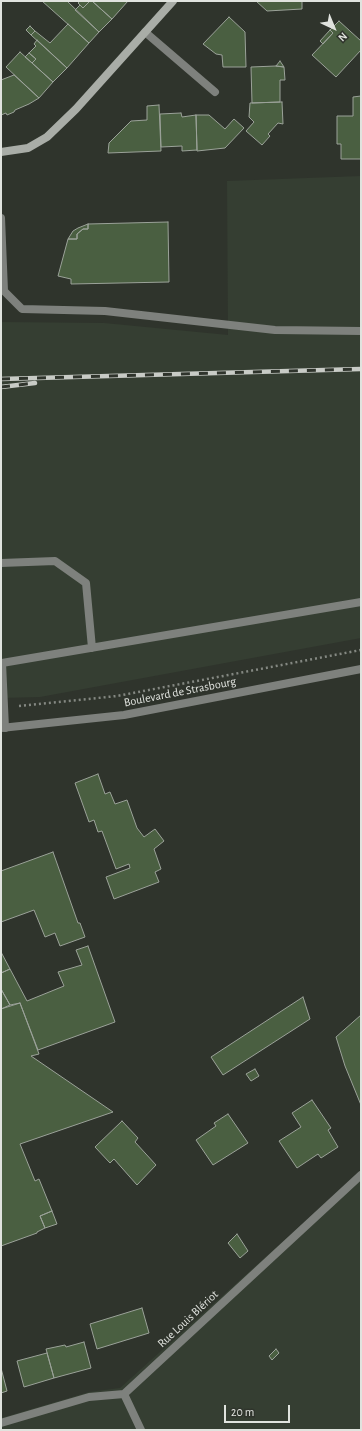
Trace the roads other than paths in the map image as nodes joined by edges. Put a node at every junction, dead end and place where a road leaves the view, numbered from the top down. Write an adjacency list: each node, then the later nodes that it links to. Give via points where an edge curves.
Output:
1 (172, 1): 2 (main road)
2 (145, 32): 3 (street); 4 (main road, via 76,110 47,137 28,148)
3 (215, 92)
4 (1, 152)
5 (1, 218): 6 (street, via 4,291 22,309 105,311 275,330)
6 (361, 331)
7 (1, 563): 9 (street, via 55,561 86,583)
8 (361, 602): 9 (street)
9 (92, 648): 11 (street, via 2,663)
10 (361, 669): 11 (street, Boulevard de Strasbourg, via 124,715)
11 (3, 728)
12 (361, 1176): 13 (street, Rue Louis Blériot)
13 (124, 1394): 14 (street, via 89,1397); 15 (street)
14 (1, 1423)
15 (141, 1430)

